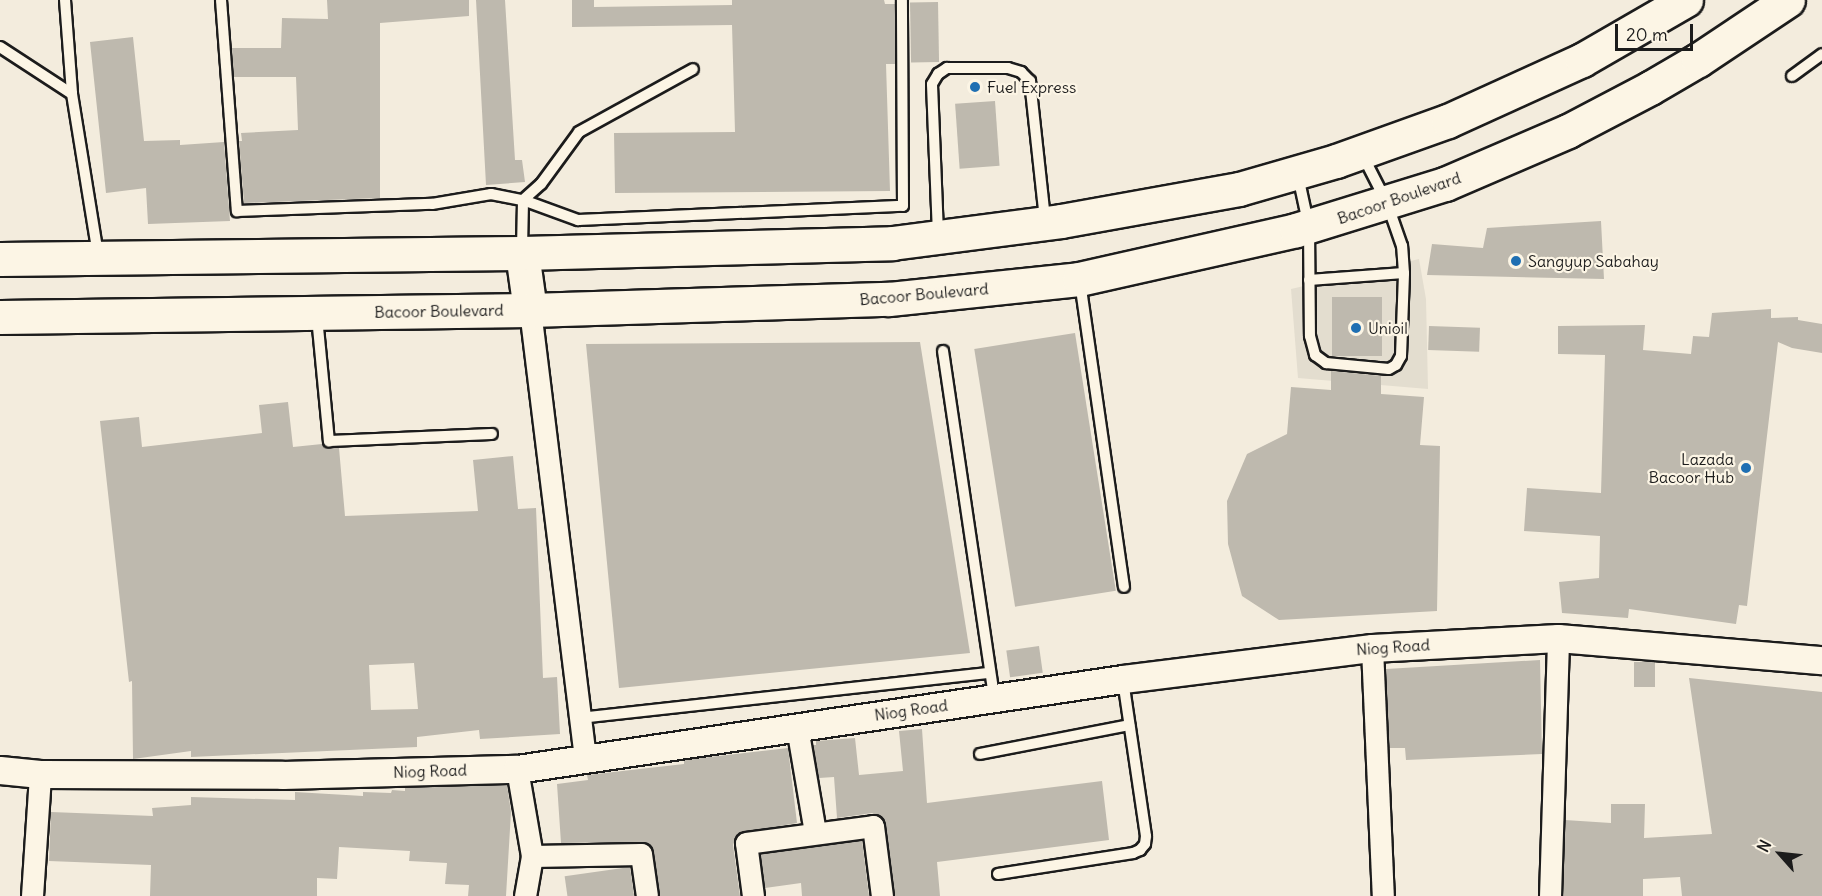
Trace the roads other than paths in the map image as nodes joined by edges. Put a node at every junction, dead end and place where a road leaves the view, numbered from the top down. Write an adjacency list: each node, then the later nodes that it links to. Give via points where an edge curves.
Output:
1 (65, 0): 10 (lane)
2 (221, 0): 13 (lane, via 237,212 432,204 491,194)
3 (902, 0): 13 (lane, via 903,206 578,220)
4 (1686, 0): 11 (main road, via 1582,60 1448,121)
5 (1788, 0): 14 (main road, Bacoor Boulevard, via 1698,60 1569,131 1445,184)
6 (0, 46): 10 (lane)
7 (1822, 54): 9 (lane)
8 (693, 69): 13 (lane, via 579,132 541,184)
9 (1792, 76)
10 (72, 94): 19 (lane)
11 (1361, 152): 12 (main road); 14 (lane)
12 (1298, 172): 15 (main road, via 1239,189); 16 (lane)
13 (523, 200): 18 (lane)
14 (1387, 203): 16 (main road, Bacoor Boulevard); 21 (lane, via 1402,246)
15 (1046, 223): 17 (main road); 17 (lane, via 1030,81 1021,72 1008,68 947,68 933,84)
16 (1309, 227): 22 (main road, Bacoor Boulevard); 23 (lane)
17 (938, 237): 18 (main road, via 892,243)
18 (522, 253): 19 (main road); 24 (main road)
19 (99, 258): 20 (main road)
20 (0, 259)
21 (1404, 273): 23 (lane); 23 (lane, via 1401,356 1389,369 1326,363 1315,356 1310,336)
22 (1079, 279): 24 (main road, Bacoor Boulevard, via 889,299); 29 (lane)
23 (1309, 280)
24 (530, 310): 25 (main road, Bacoor Boulevard); 35 (street)
25 (316, 312): 26 (main road, Bacoor Boulevard); 28 (lane, via 329,441)
26 (0, 317)
27 (943, 351): 34 (lane)
28 (492, 434)
29 (1124, 587)
30 (1558, 638): 31 (street, Niog Road); 32 (street, Niog Road); 52 (street)
31 (1372, 648): 33 (street, Niog Road); 51 (street)
32 (1822, 660)
33 (1123, 680): 34 (street, Niog Road); 36 (lane)
34 (992, 685): 35 (lane); 37 (street, Niog Road)
35 (580, 718): 39 (street)
36 (1129, 724): 38 (lane); 45 (lane, via 1146,836 1140,850)
37 (796, 727): 39 (street, Niog Road); 43 (street)
38 (980, 753)
39 (585, 758): 40 (street, Niog Road)
40 (517, 769): 42 (street, Niog Road, via 282,775); 44 (street)
41 (0, 771): 42 (street, Niog Road)
42 (40, 774): 46 (street)
43 (815, 832): 49 (street, via 746,843); 50 (street, via 873,826)
44 (532, 856): 47 (street); 48 (street, via 641,854)
45 (998, 874)
46 (32, 896)
47 (525, 896)
48 (647, 896)
49 (753, 896)
50 (882, 896)
51 (1383, 896)
52 (1550, 896)

